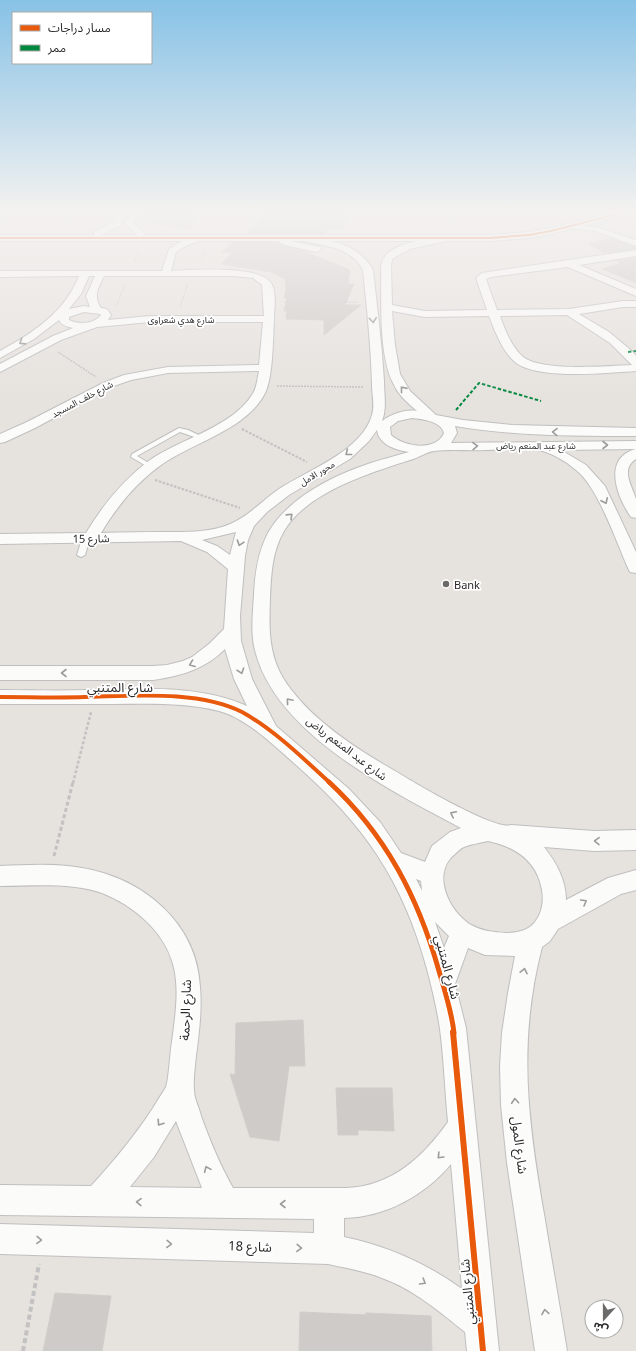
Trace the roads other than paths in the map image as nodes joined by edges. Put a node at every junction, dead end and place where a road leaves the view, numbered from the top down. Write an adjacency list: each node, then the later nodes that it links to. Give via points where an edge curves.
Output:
1 (85, 274): 17 (street)
2 (101, 274): 13 (street, via 91,293 91,301)
3 (240, 274): 18 (street, via 260,278 269,287)
4 (368, 274): 27 (street, محور الامل, one-way to 27)
5 (386, 274): 12 (street)
6 (491, 274): 15 (street, via 481,278)
7 (594, 274): 9 (street)
8 (604, 274): 9 (street)
9 (634, 290): 10 (street)
10 (624, 304): 11 (street); 14 (street)
11 (636, 304)
12 (388, 307): 16 (street); 19 (street)
13 (100, 310): 17 (street, شارع هدي شعراوى, via 84,309); 18 (street, شارع هدي شعراوى, via 133,314); 20 (street, via 105,313 106,318)
14 (569, 312): 15 (street); 22 (street, via 628,352)
15 (493, 313): 16 (street); 24 (street, via 509,348 527,365 554,369)
16 (425, 314): 19 (street)
17 (64, 315): 20 (street, via 70,325); 21 (street, شارع هدي شعراوى, one-way to 21)
18 (268, 317): 20 (street, شارع هدي شعراوى, via 150,319); 23 (street)
19 (389, 324): 26 (street, one-way to 19, via 404,391 393,372)
20 (91, 325): 25 (street, شارع هدي شعراوى, via 46,344)
21 (0, 355)
22 (636, 363)
23 (264, 368): 29 (street, via 260,392 250,406 229,422); 30 (street, شارع خلف المسجد, via 155,372 128,377)
24 (636, 368)
25 (0, 369)
26 (435, 418): 27 (street, شارع عبد المنعم رياض, via 402,415); 28 (street, شارع عبد المنعم رياض, one-way to 26, via 525,431 490,428); 33 (street, via 449,429 450,434 443,444)
27 (381, 424): 33 (street, via 385,436 397,445 416,449); 37 (street, محور الامل, one-way to 37, via 345,456 280,496)
28 (636, 432)
29 (200, 437): 35 (street); 35 (lane, via 178,430 134,455 134,458)
30 (0, 439)
31 (534, 445): 32 (street, شارع عبد المنعم رياض, one-way to 32); 33 (street, شارع عبد المنعم رياض, one-way to 31); 41 (street, one-way to 41, via 568,458 593,478)
32 (636, 445)
33 (431, 448): 45 (street, شارع عبد المنعم رياض, one-way to 33, via 266,554 279,527 289,516 316,495 345,479 372,467)
34 (636, 453): 36 (street, via 624,464 620,474)
35 (150, 466): 39 (street, via 121,492)
36 (636, 514)
37 (254, 517): 38 (street, شارع 15, via 226,531); 43 (street, محور الامل, one-way to 43, via 238,546)
38 (182, 537): 39 (street, شارع 15); 43 (street, شارع 15, via 212,549)
39 (89, 538): 40 (street, شارع 15); 42 (lane)
40 (0, 539)
41 (631, 544): 44 (street)
42 (81, 555)
43 (235, 566): 46 (street, محور الامل)
44 (636, 568)
45 (262, 593): 46 (street); 53 (street, شارع عبد المنعم رياض, one-way to 45, via 388,779 334,741 297,709 278,685 264,656)
46 (235, 594): 47 (street, محور الامل)
47 (232, 630): 49 (street, شارع المتنبي, one-way to 49, via 200,661 178,669); 52 (street, محور الامل, one-way to 52, via 236,659 242,676)
48 (0, 673): 49 (street, شارع المتنبي, one-way to 48)
49 (153, 673): 50 (street)
50 (149, 696): 51 (street, شارع المتنبي); 52 (street, شارع المتنبي, via 196,700 230,707 252,717)
51 (0, 698)
52 (270, 732): 55 (street, شارع المتنبي, via 338,791 369,825)
53 (495, 833): 54 (street, one-way to 53, via 594,841); 56 (street, via 471,833 456,838 444,847 435,859); 59 (street, via 520,842 536,854 548,869 554,887 555,904)
54 (636, 840)
55 (393, 860): 56 (street); 61 (street, شارع المتنبي, via 422,917)
56 (431, 874): 60 (street, via 437,906 448,921)
57 (0, 876): 62 (street, شارع الرحمة, via 83,878 103,883 140,901 169,930 180,945 188,984)
58 (636, 880): 59 (street, one-way to 58, via 616,885)
59 (541, 930): 60 (street, via 516,945 497,946 479,942); 71 (street, شارع المول, one-way to 59, via 518,1139 514,1092 514,1048 523,972)
60 (462, 933): 61 (street)
61 (443, 983): 63 (street, شارع المتنبي, via 453,1028)
62 (180, 1089): 65 (street, شارع الرحمة, one-way to 65, via 144,1146); 66 (street, شارع الرحمة, one-way to 62, via 197,1146)
63 (463, 1124): 67 (street, one-way to 67, via 445,1151 422,1175 394,1192 363,1202); 70 (street, شارع المتنبي)
64 (0, 1200): 65 (street)
65 (98, 1202): 66 (street, one-way to 65)
66 (225, 1203): 67 (street, one-way to 66)
67 (330, 1204): 69 (street)
68 (0, 1239): 69 (street, شارع 18, one-way to 69)
69 (328, 1249): 70 (street, شارع 18, one-way to 70, via 390,1265 420,1280 451,1300)
70 (481, 1338)
71 (551, 1351)

